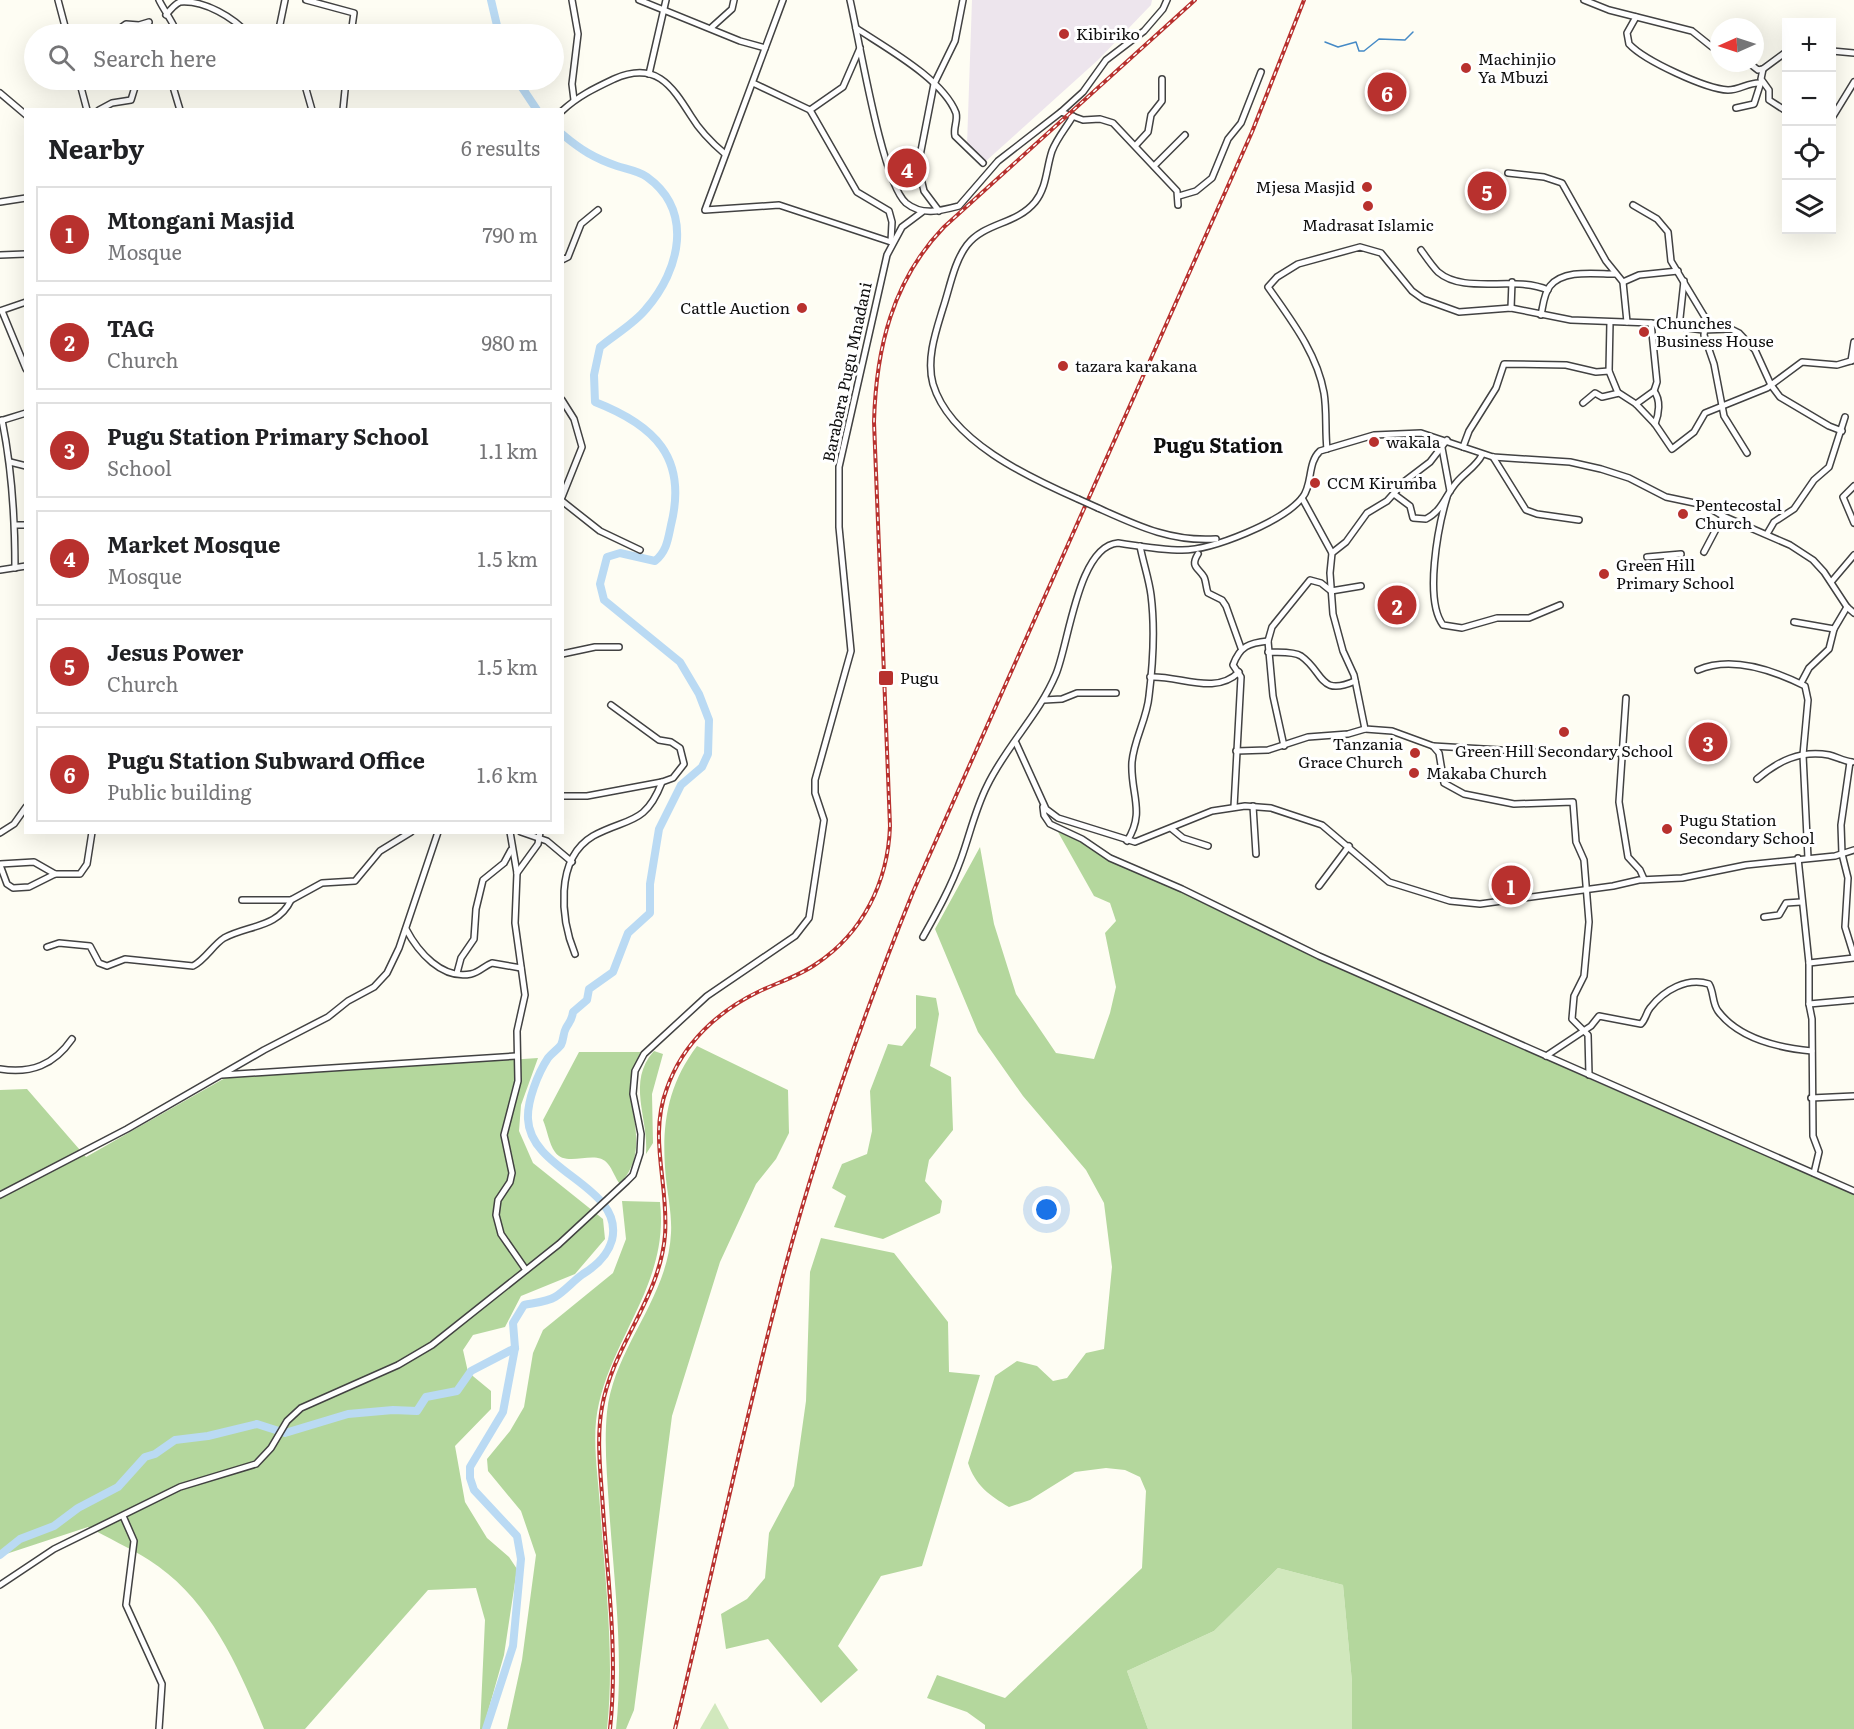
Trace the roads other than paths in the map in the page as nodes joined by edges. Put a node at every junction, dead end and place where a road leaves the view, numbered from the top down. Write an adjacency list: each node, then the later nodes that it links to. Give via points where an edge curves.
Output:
1 (58, 0): 18 (street)
2 (159, 0): 15 (street)
3 (285, 0): 22 (street)
4 (306, 0): 23 (street, via 354,13)
5 (572, 0): 47 (street, via 578,34)
6 (639, 0): 14 (street)
7 (666, 0): 14 (street)
8 (734, 0): 24 (street, via 732,9)
9 (783, 0): 28 (street)
10 (850, 0): 25 (street)
11 (963, 0): 40 (street, via 955,41)
12 (1167, 0): 58 (street, via 1144,31 1106,60 1083,92)
13 (1584, 0): 16 (street)
14 (663, 10): 24 (street); 35 (street)
15 (165, 15): 20 (street); 21 (street, via 177,3 186,1 205,4 230,15)
16 (1636, 17): 26 (street, via 1692,31); 37 (street, via 1627,33 1629,44 1669,68 1718,89 1739,89)
17 (149, 22): 19 (street)
18 (64, 24)
19 (142, 24)
20 (173, 24)
21 (239, 24)
22 (280, 24)
23 (352, 24)
24 (712, 27): 28 (street)
25 (856, 28): 27 (street); 40 (street)
26 (1710, 45)
27 (861, 47): 56 (street, via 843,87); 74 (street, via 887,164 899,193)
28 (765, 48): 39 (street)
29 (1836, 51): 30 (street)
30 (1854, 53)
31 (1782, 55): 32 (street)
32 (1764, 68)
33 (1261, 72): 67 (street, via 1241,123 1228,139 1212,178 1196,191)
34 (1763, 72): 37 (street)
35 (649, 74): 47 (street, via 622,76); 63 (street, via 676,90 699,127)
36 (1162, 79): 62 (street, via 1162,101 1151,115 1148,132)
37 (1761, 82): 53 (street, via 1754,104); 54 (street, via 1769,88 1770,101)
38 (1854, 82): 57 (street)
39 (753, 83): 56 (street); 63 (street)
40 (934, 84): 64 (street, via 956,114 955,136); 73 (street, via 919,176 924,191)
41 (82, 90): 48 (street)
42 (135, 90): 49 (street, via 131,100)
43 (174, 90): 50 (street)
44 (306, 90): 51 (street)
45 (345, 90): 52 (street)
46 (0, 93): 59 (street)
47 (574, 100): 55 (street)
48 (86, 108)
49 (103, 108)
50 (179, 108)
51 (311, 108)
52 (343, 108)
53 (1736, 108)
54 (1782, 108)
55 (564, 109)
56 (810, 110): 75 (street, via 857,192 889,211)
57 (1836, 111)
58 (1060, 112): 60 (street); 73 (street, via 988,170 958,206)
59 (24, 113)
60 (1074, 116): 62 (street, via 1113,123); 132 (street, bridge, via 1058,139 1043,189 1034,203 1017,219 979,234 959,257 932,348 932,382 953,419 996,458 1026,476 1139,527 1173,538)
61 (1185, 135): 65 (street)
62 (1136, 145): 65 (street)
63 (725, 154): 75 (street, via 705,210 779,205)
64 (983, 163)
65 (1154, 166): 67 (street)
66 (1508, 173): 81 (street, via 1562,183)
67 (1179, 196): 70 (street)
68 (24, 198): 69 (street)
69 (0, 202)
70 (1178, 205)
71 (1633, 205): 80 (street, via 1666,228 1670,256)
72 (597, 210): 79 (street, via 581,224)
73 (939, 211): 74 (street)
74 (922, 212): 75 (street, Barabara Pugu Mnadani, via 902,226)
75 (891, 242): 232 (street, Barabara Pugu Mnadani, via 839,467 839,526 851,651 815,780 824,820 807,923 795,936 707,996 650,1047 639,1062 633,1094 641,1134 633,1174)
76 (1421, 250): 83 (street, via 1439,272 1453,280)
77 (0, 255): 78 (street)
78 (24, 258)
79 (564, 259)
80 (1678, 271): 82 (street); 84 (street, via 1639,275)
81 (1615, 274): 84 (street); 85 (street, via 1565,276)
82 (1684, 281): 93 (street); 94 (street, via 1706,319)
83 (1512, 282): 85 (street); 87 (street)
84 (1623, 282): 91 (street)
85 (1548, 290): 89 (street)
86 (24, 303): 88 (street)
87 (1511, 308): 89 (street); 114 (street, via 1465,312 1432,303 1412,291 1381,253 1360,247 1298,264 1277,278 1268,287 1310,351 1322,384)
88 (1, 311): 97 (street)
89 (1541, 315): 90 (street)
90 (1610, 322): 91 (street); 98 (street)
91 (1627, 322): 92 (street)
92 (1652, 323): 93 (street); 100 (street, via 1658,374)
93 (1679, 327): 94 (street)
94 (1703, 330): 99 (street, via 1739,333 1759,355); 105 (street, via 1714,364)
95 (1854, 342): 96 (street)
96 (1852, 361): 99 (street, via 1837,365 1802,362)
97 (24, 364)
98 (1609, 371): 101 (street); 112 (street, via 1566,365 1504,364 1496,388)
99 (1771, 385): 105 (street); 110 (street, via 1780,397)
100 (1654, 391): 104 (street); 109 (street, via 1659,410)
101 (1618, 393): 103 (street, via 1602,397 1595,393); 104 (street)
102 (564, 402): 121 (street, via 574,418 582,447)
103 (1583, 403)
104 (1636, 404): 109 (street)
105 (1720, 405): 109 (street, via 1705,413 1694,432 1672,449); 115 (street)
106 (24, 414): 108 (street)
107 (1845, 417): 110 (street)
108 (1, 420): 118 (street)
109 (1655, 424)
110 (1842, 431): 131 (street, via 1829,467 1794,508 1774,522)
111 (1447, 440): 112 (street); 113 (street); 114 (street, via 1421,433 1390,433)
112 (1463, 447): 116 (street)
113 (1442, 448): 122 (street); 123 (street)
114 (1326, 449): 124 (street, via 1314,458)
115 (1747, 453)
116 (1482, 454): 117 (street); 123 (street)
117 (1493, 457): 126 (street, via 1589,466 1629,478 1666,497 1697,502); 127 (street, via 1526,510)
118 (10, 462): 119 (street); 129 (street)
119 (24, 466)
120 (1854, 486): 128 (street, via 1844,500)
121 (564, 494)
122 (1394, 494): 123 (street, via 1410,506 1413,518 1420,520 1432,516); 136 (street, via 1360,519 1346,542)
123 (1449, 494): 147 (street, via 1441,520 1433,591 1434,606 1443,625 1462,628 1497,618 1529,618)
124 (1302, 498): 132 (street, via 1263,527); 136 (street)
125 (564, 501): 134 (street, via 600,531)
126 (1723, 516): 131 (street); 135 (street)
127 (1579, 520)
128 (1854, 523)
129 (15, 525): 130 (street); 142 (street)
130 (24, 525)
131 (1767, 534): 144 (street, via 1813,560)
132 (1233, 537): 133 (street, via 1186,550)
133 (1140, 546): 159 (street, via 1151,594); 164 (street, via 1108,545 1086,574 1057,673)
134 (640, 550)
135 (1704, 552)
136 (1332, 553): 146 (street)
137 (1198, 554): 154 (street, via 1195,567 1203,576 1208,593 1226,606)
138 (1681, 554): 139 (street)
139 (1647, 557)
140 (1853, 558): 144 (street)
141 (24, 566): 142 (street)
142 (15, 568): 143 (street)
143 (0, 570)
144 (1832, 581): 148 (street)
145 (1361, 586): 146 (street)
146 (1331, 591): 152 (street, via 1316,581 1307,581 1272,627); 160 (street, via 1341,642)
147 (1560, 605)
148 (1847, 607): 149 (street); 151 (street)
149 (1854, 613)
150 (1794, 622): 151 (street)
151 (1834, 629): 161 (street, via 1829,649 1809,668)
152 (1268, 641): 154 (street); 155 (street)
153 (619, 647): 156 (street, via 595,646)
154 (1241, 648): 158 (street, via 1233,665)
155 (1268, 651): 160 (street, via 1301,656 1326,684 1339,687); 168 (street)
156 (564, 654)
157 (1698, 670): 161 (street, via 1720,662 1736,663)
158 (1239, 672): 159 (street, via 1229,680 1197,684); 170 (street)
159 (1150, 676): 188 (street, via 1147,709 1132,763 1138,815 1135,830)
160 (1355, 681): 166 (street)
161 (1801, 683): 172 (street, via 1808,696)
162 (1116, 693): 164 (street, via 1077,693)
163 (1626, 698): 171 (street)
164 (1044, 700): 167 (street)
165 (611, 705): 175 (street, via 683,753 682,768 674,778)
166 (1365, 729): 168 (street, via 1308,737); 169 (street, via 1392,730)
167 (1016, 743): 177 (street); 210 (street, via 987,784 945,898)
168 (1284, 746): 170 (street)
169 (1433, 746): 171 (street, via 1567,754); 204 (street, via 1439,753 1444,783 1455,791 1524,805 1573,802 1576,843 1584,858)
170 (1236, 751): 179 (street)
171 (1623, 753): 201 (street, via 1619,802 1622,824 1628,857)
172 (1803, 755): 173 (street, via 1827,755); 174 (street, via 1788,758); 196 (street)
173 (1852, 762): 194 (street, via 1842,809)
174 (1757, 779)
175 (662, 782): 176 (street, via 587,796); 197 (street, via 647,810 626,824 593,837)
176 (564, 796)
177 (1043, 804): 188 (street, via 1058,818); 223 (street, via 1050,824 1110,858)
178 (1253, 806): 179 (street); 190 (street, via 1277,809 1322,825); 193 (street)
179 (1234, 807): 181 (street, via 1212,811)
180 (24, 810): 182 (street, via 14,824)
181 (1172, 829): 188 (street, via 1139,842); 189 (street, via 1183,838)
182 (0, 833)
183 (92, 834): 200 (street, via 84,870 76,875)
184 (408, 834): 206 (street, via 380,850 356,881 322,883)
185 (437, 834): 209 (street)
186 (510, 834): 191 (street)
187 (540, 835): 197 (street); 199 (street)
188 (1127, 841)
189 (1208, 846)
190 (1349, 846): 203 (street); 204 (street, via 1389,882 1450,901 1497,904)
191 (511, 850): 199 (street); 216 (street, via 504,863 483,880 474,939 461,958)
192 (1854, 850): 194 (street)
193 (1256, 854)
194 (1842, 854): 196 (street); 213 (street, via 1848,878 1845,927)
195 (1798, 858): 196 (street); 201 (street, via 1682,878); 207 (street)
196 (1808, 858)
197 (572, 862): 212 (street, via 564,915)
198 (0, 866): 200 (street, via 34,862); 200 (street, via 7,884 13,888 29,887); 202 (street)
199 (517, 873): 215 (street, via 515,913)
200 (55, 874)
201 (1644, 879): 204 (street)
202 (0, 881)
203 (1319, 886)
204 (1586, 889): 219 (street, via 1589,922 1585,971 1574,996 1572,1014 1573,1023)
205 (242, 900): 206 (street)
206 (291, 900): 211 (street, via 283,914 225,938 193,966 125,959 107,966 99,963 90,946 59,943)
207 (1801, 902): 208 (street, via 1786,903 1779,915); 214 (street)
208 (1764, 917)
209 (406, 929): 216 (street, via 427,960); 225 (street, via 394,962 374,987)
210 (923, 937)
211 (47, 947)
212 (575, 954)
213 (1854, 957): 214 (street)
214 (1809, 963): 218 (street)
215 (521, 968): 216 (street, via 492,963 477,972); 222 (street, via 525,995)
216 (457, 973)
217 (1854, 1000): 218 (street)
218 (1809, 1004): 221 (street)
219 (1586, 1030): 221 (street, via 1600,1016 1641,1024 1650,1008 1672,989 1695,982 1709,984 1719,1012 1751,1035 1780,1047); 223 (street); 226 (street)
220 (72, 1039): 224 (street, via 51,1062 26,1070)
221 (1812, 1051): 228 (street)
222 (516, 1056): 225 (street); 232 (street, via 518,1081 504,1135 512,1173 498,1200 496,1215 501,1234)
223 (1546, 1056): 226 (street)
224 (0, 1069)
225 (220, 1076): 231 (street)
226 (1589, 1076): 229 (street)
227 (1854, 1096): 228 (street)
228 (1811, 1098): 229 (street, via 1813,1140 1819,1152)
229 (1814, 1173): 230 (street)
230 (1854, 1191)
231 (0, 1196)
232 (526, 1270): 233 (street, Barabara Pugu Mnadani, via 432,1345 398,1365 313,1401 293,1415 256,1464 189,1482)
233 (123, 1516): 234 (street, Barabara Pugu Mnadani, via 54,1549); 235 (street, via 134,1541 126,1605 162,1684)
234 (0, 1585)
235 (159, 1729)

